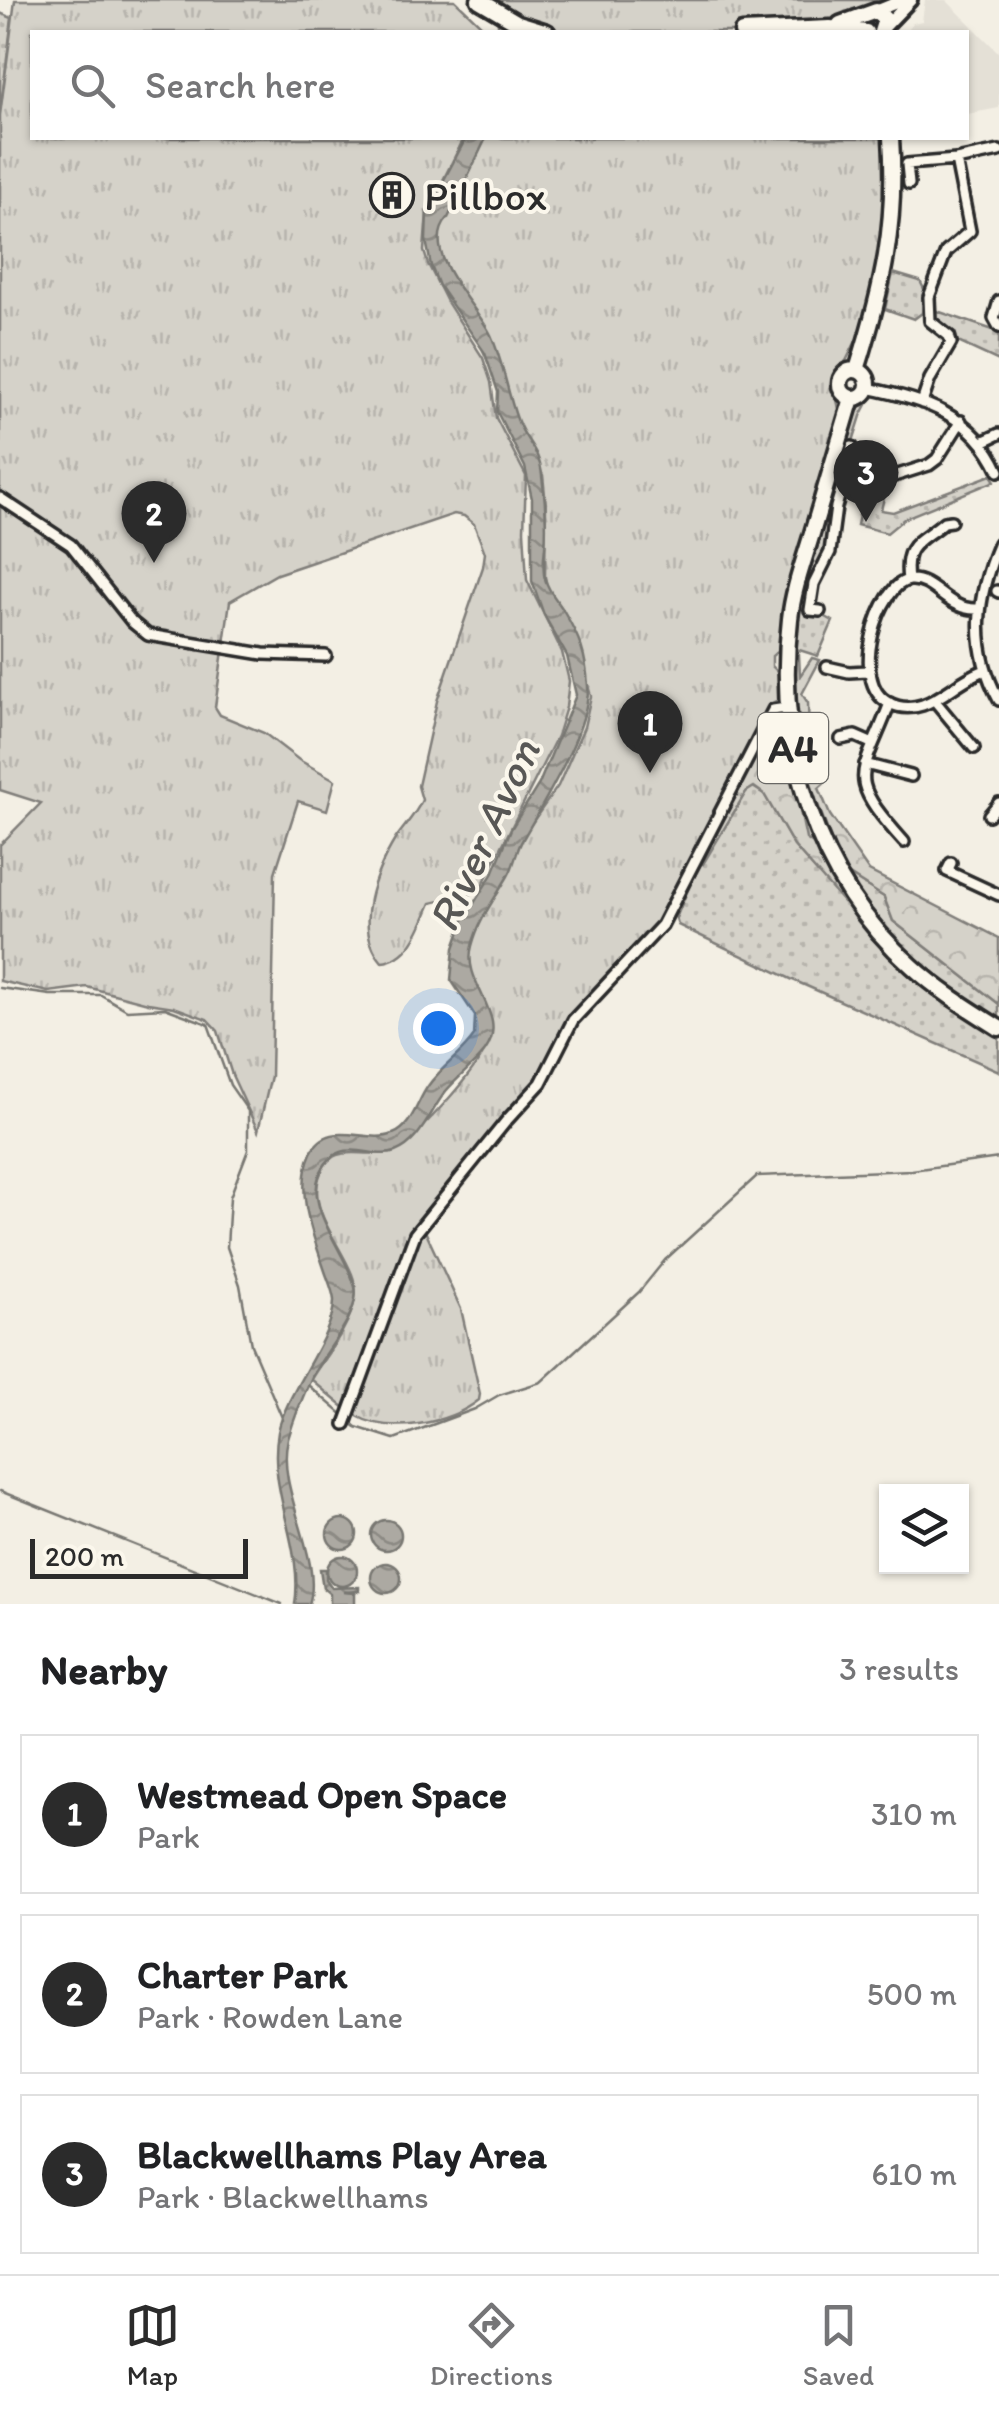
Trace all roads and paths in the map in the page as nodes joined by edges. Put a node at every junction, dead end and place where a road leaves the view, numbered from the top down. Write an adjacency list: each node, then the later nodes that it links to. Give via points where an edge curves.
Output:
1 (480, 0): 6 (main road)
2 (903, 0): 4 (street)
3 (911, 0): 11 (street)
4 (871, 13): 5 (main road); 9 (main road); 10 (main road, via 884,16)
5 (830, 28): 7 (main road); 8 (main road)
6 (541, 30)
7 (786, 30)
8 (848, 30)
9 (865, 30)
10 (883, 30)
11 (884, 30)
12 (891, 140): 20 (main road, A4, via 889,252)
13 (999, 151): 15 (street)
14 (906, 152): 16 (street)
15 (956, 160): 16 (street); 23 (street, via 970,231 946,252 928,297 930,321 952,343)
16 (908, 164): 17 (street)
17 (908, 184)
18 (999, 301): 19 (street)
19 (999, 326)
20 (857, 370): 21 (main road); 22 (main road, A4, via 840,381)
21 (868, 388): 22 (main road); 23 (street)
22 (852, 398): 43 (main road, A4, via 790,614)
23 (922, 403): 24 (street)
24 (961, 420): 26 (street); 29 (street, via 929,465 886,479)
25 (999, 434): 26 (street)
26 (982, 442): 28 (street)
27 (852, 447): 29 (street)
28 (999, 470)
29 (850, 471): 35 (street, via 830,552 810,598 810,610)
30 (0, 498): 36 (street, via 71,545 148,635 263,654)
31 (948, 520): 33 (street, via 908,552)
32 (999, 543): 34 (street)
33 (908, 580): 34 (street, via 922,582 954,606); 39 (street, via 894,587 885,604)
34 (978, 610): 38 (street)
35 (820, 611)
36 (326, 656)
37 (827, 667): 39 (street)
38 (986, 670): 40 (street); 41 (street)
39 (867, 671): 42 (street)
40 (935, 700): 42 (street, via 914,707); 46 (street)
41 (999, 700)
42 (890, 703): 45 (street)
43 (786, 708): 54 (main road, A4, via 798,776 842,881 911,965); 55 (street, via 772,710 662,924 573,1020 541,1083 415,1234)
44 (841, 739): 45 (street)
45 (871, 743): 47 (street)
46 (974, 748)
47 (864, 764): 48 (street); 51 (street, via 867,797)
48 (907, 772)
49 (999, 803): 50 (street)
50 (989, 815)
51 (900, 835)
52 (948, 868): 53 (street)
53 (999, 895)
54 (999, 1028)
55 (346, 1419)

